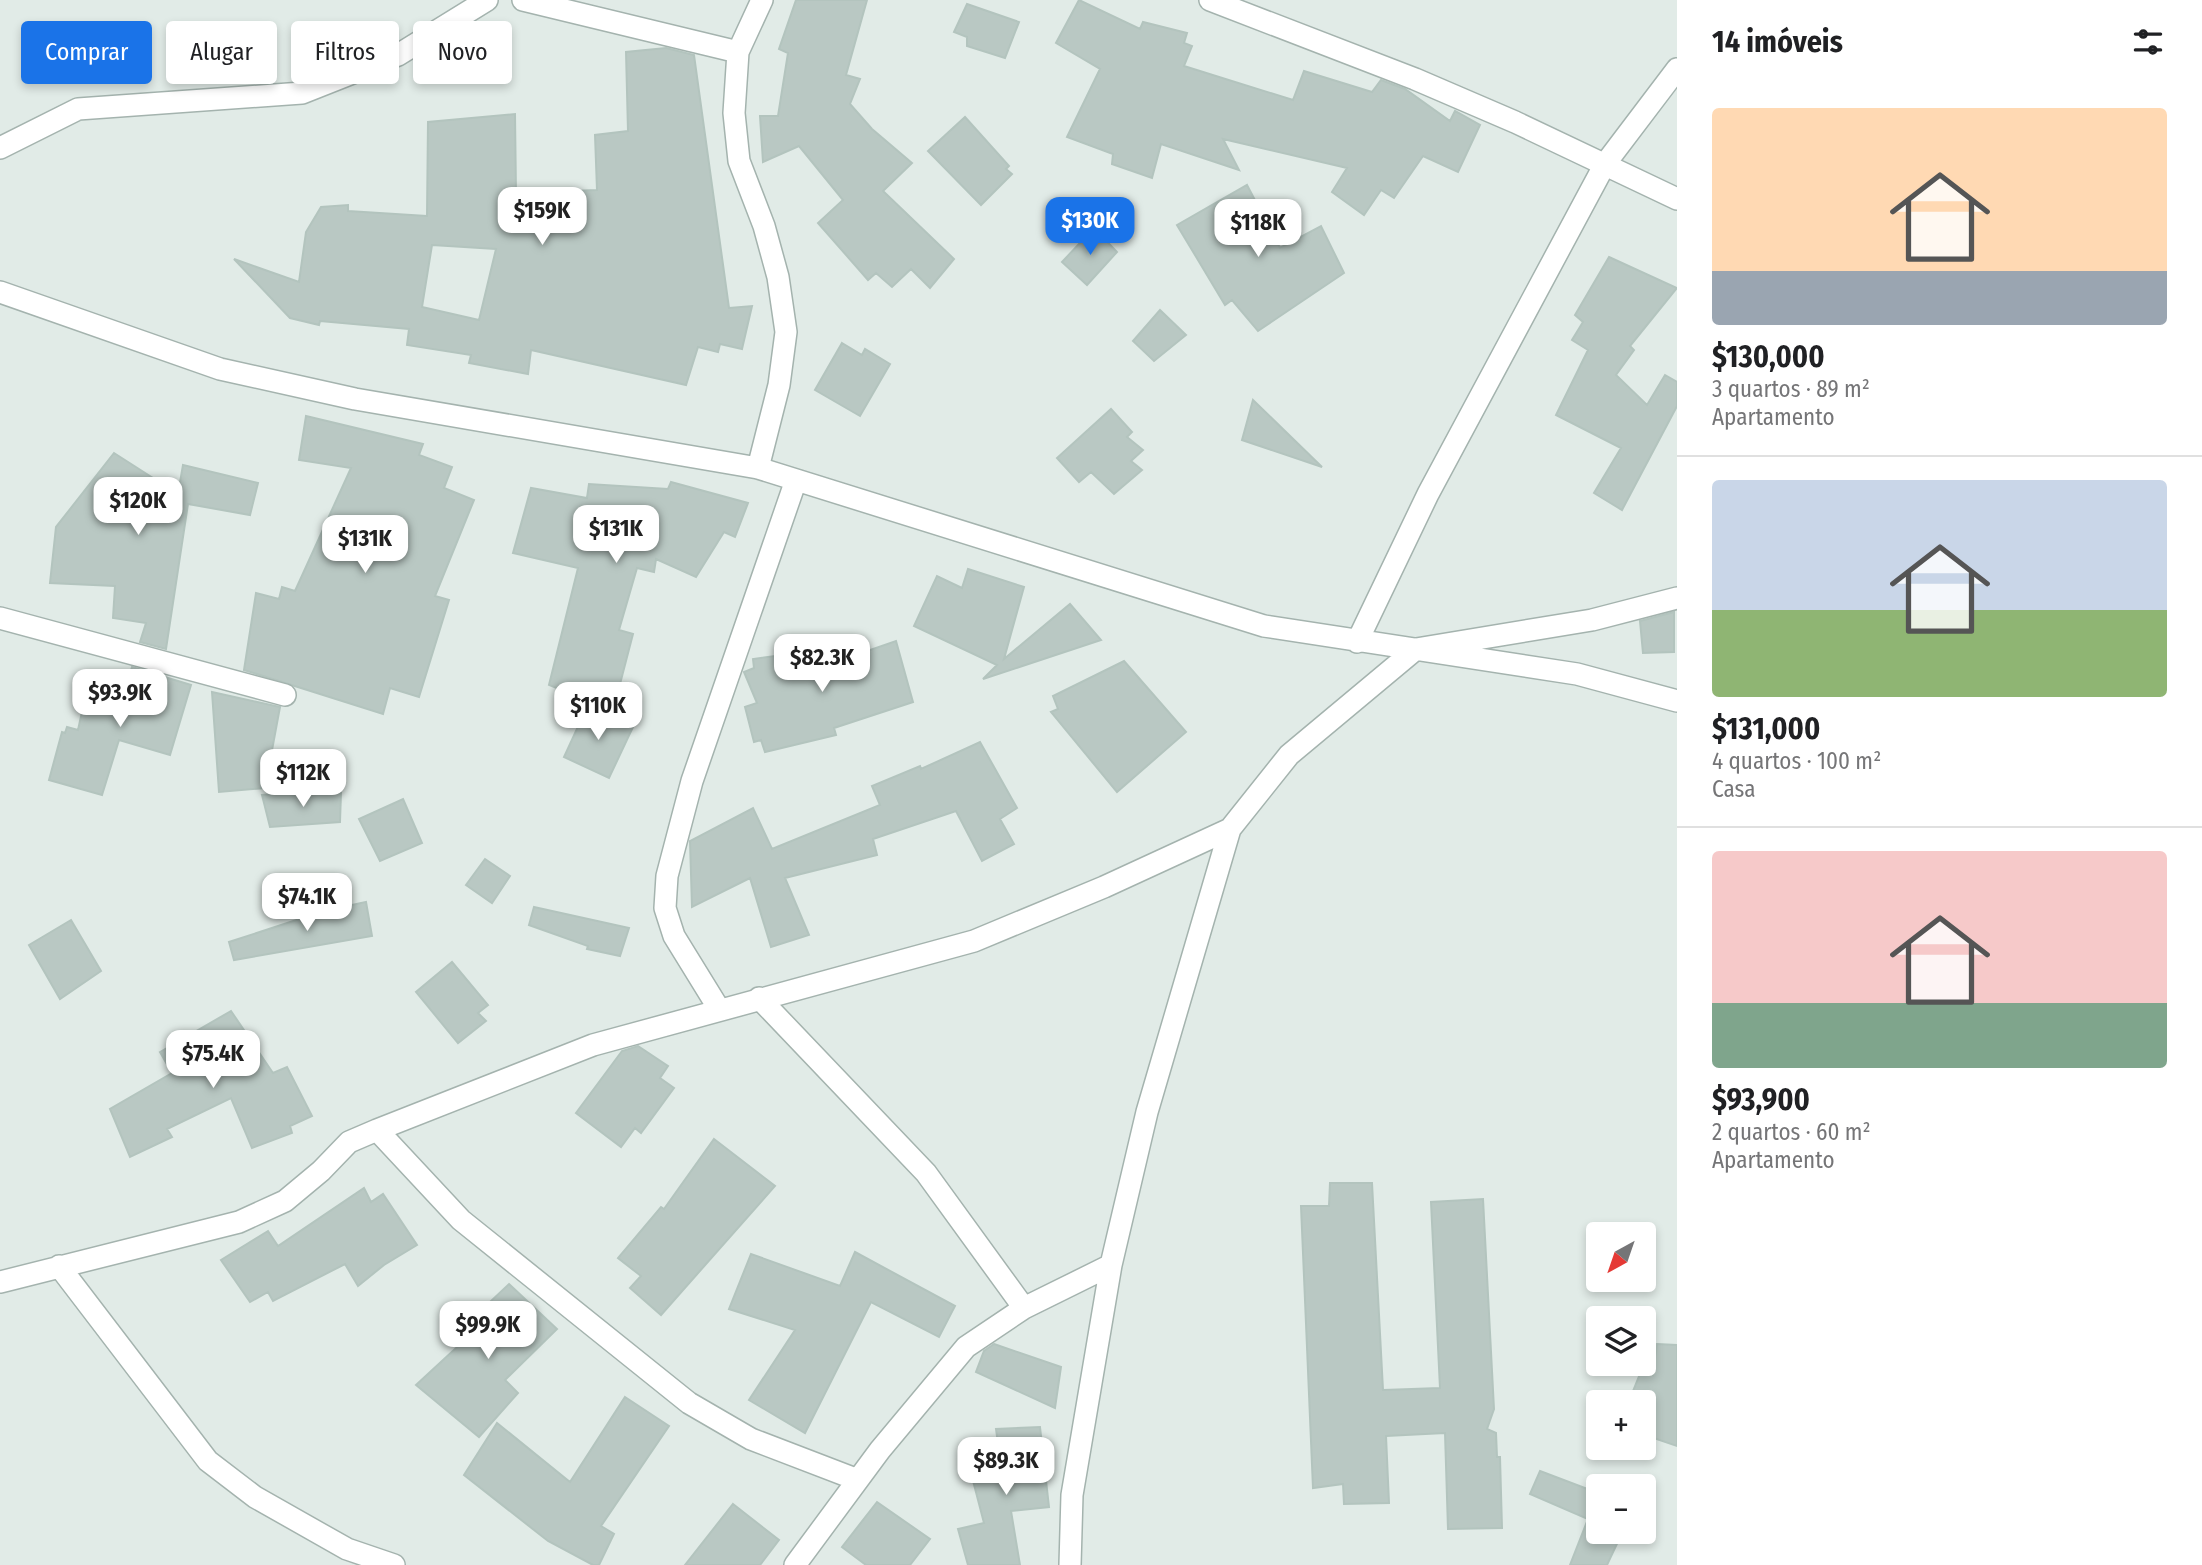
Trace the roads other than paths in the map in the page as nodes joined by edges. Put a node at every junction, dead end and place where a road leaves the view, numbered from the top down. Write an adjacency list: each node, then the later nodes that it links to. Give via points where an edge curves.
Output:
1 (487, 0): 7 (street, via 398,55 302,93 78,109)
2 (523, 0): 5 (street)
3 (762, 0): 5 (street)
4 (1210, 0): 8 (street, via 1415,79)
5 (738, 52): 11 (street, via 734,113 739,161 778,276 786,332 779,385)
6 (1677, 69): 8 (street)
7 (0, 148)
8 (1605, 164): 9 (street); 15 (street, via 1427,494)
9 (1677, 199)
10 (0, 292): 11 (street, via 219,369 355,399)
11 (758, 468): 12 (street)
12 (796, 480): 15 (street, via 1264,626); 21 (street, via 692,781 667,876 664,908 674,936)
13 (1677, 598): 16 (street, via 1592,620)
14 (0, 618): 17 (street)
15 (1357, 642): 16 (street)
16 (1416, 649): 18 (street, via 1577,674); 19 (street, via 1289,755)
17 (285, 695)
18 (1677, 701)
19 (1230, 829): 20 (street, via 974,941); 23 (street, via 1147,1112)
20 (759, 998): 21 (street); 26 (street, via 926,1173)
21 (719, 1009): 22 (street, via 593,1045)
22 (377, 1130): 24 (street, via 349,1142 285,1201 239,1222); 27 (street, via 461,1220 690,1404 751,1439)
23 (1111, 1265): 26 (street); 30 (street, via 1072,1495)
24 (59, 1266): 25 (street); 28 (street, via 208,1461 255,1497 347,1549)
25 (0, 1282)
26 (1024, 1308): 27 (street, via 966,1347)
27 (858, 1480): 29 (street)
28 (394, 1565)
29 (795, 1565)
30 (1070, 1565)

